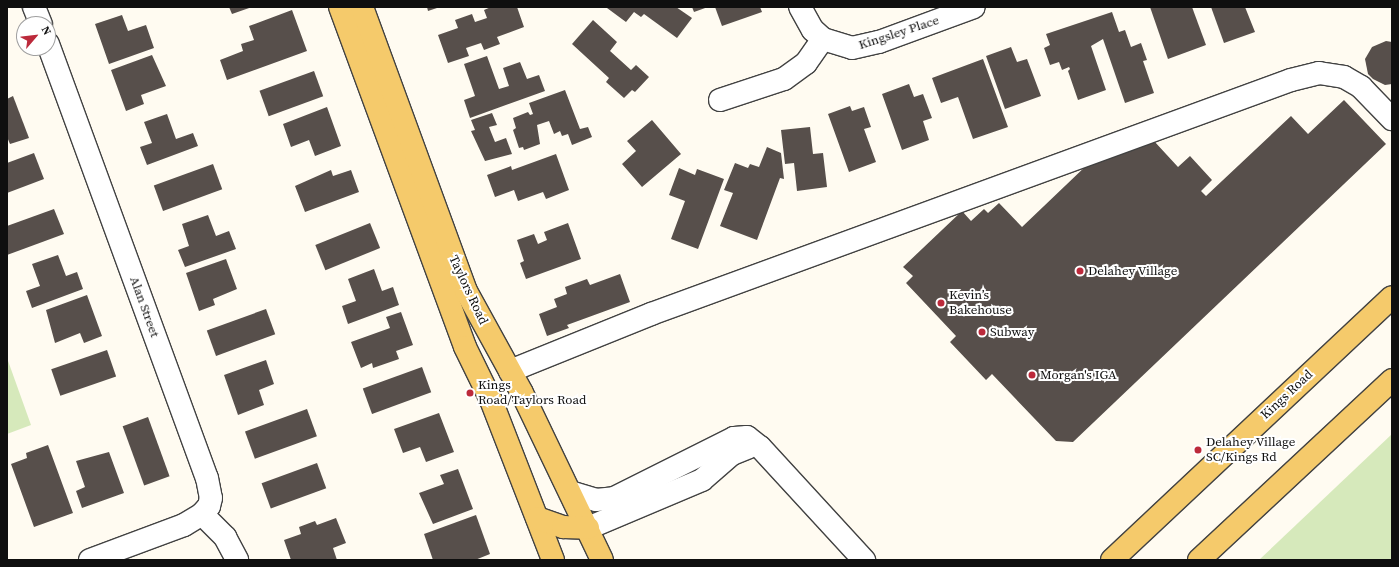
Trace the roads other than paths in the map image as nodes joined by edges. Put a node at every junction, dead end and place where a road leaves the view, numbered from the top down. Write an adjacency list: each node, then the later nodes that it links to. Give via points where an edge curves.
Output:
1 (340, 7): 12 (main road, Taylors Road, via 462,340)
2 (362, 7): 10 (main road, Taylors Road, via 466,291)
3 (800, 7): 5 (street, via 813,30)
4 (974, 7): 5 (street, Kingsley Place, via 852,48)
5 (823, 39): 7 (street, via 795,72 760,89)
6 (52, 56): 15 (street, Alan Street, via 207,478 211,498 209,506)
7 (720, 100)
8 (1392, 119): 10 (street, via 1360,87 1344,77 1319,73 1291,80 651,314)
9 (1392, 297): 23 (main road, Kings Road)
10 (510, 371): 12 (main road, via 498,380); 14 (main road, Taylors Road)
11 (1392, 380): 24 (main road)
12 (491, 400): 16 (main road, Taylors Road)
13 (760, 447): 14 (street, via 747,437 734,438 605,500); 17 (street, via 739,450 702,480); 22 (street)
14 (570, 492): 17 (main road, Taylors Road)
15 (202, 514): 18 (street, via 184,525); 19 (street, via 225,537)
16 (537, 518): 17 (main road, via 563,527); 20 (main road, Taylors Road)
17 (588, 528): 21 (main road, Taylors Road)
18 (90, 560)
19 (237, 560)
20 (553, 560)
21 (602, 560)
22 (864, 560)
23 (1112, 560)
24 (1199, 560)

